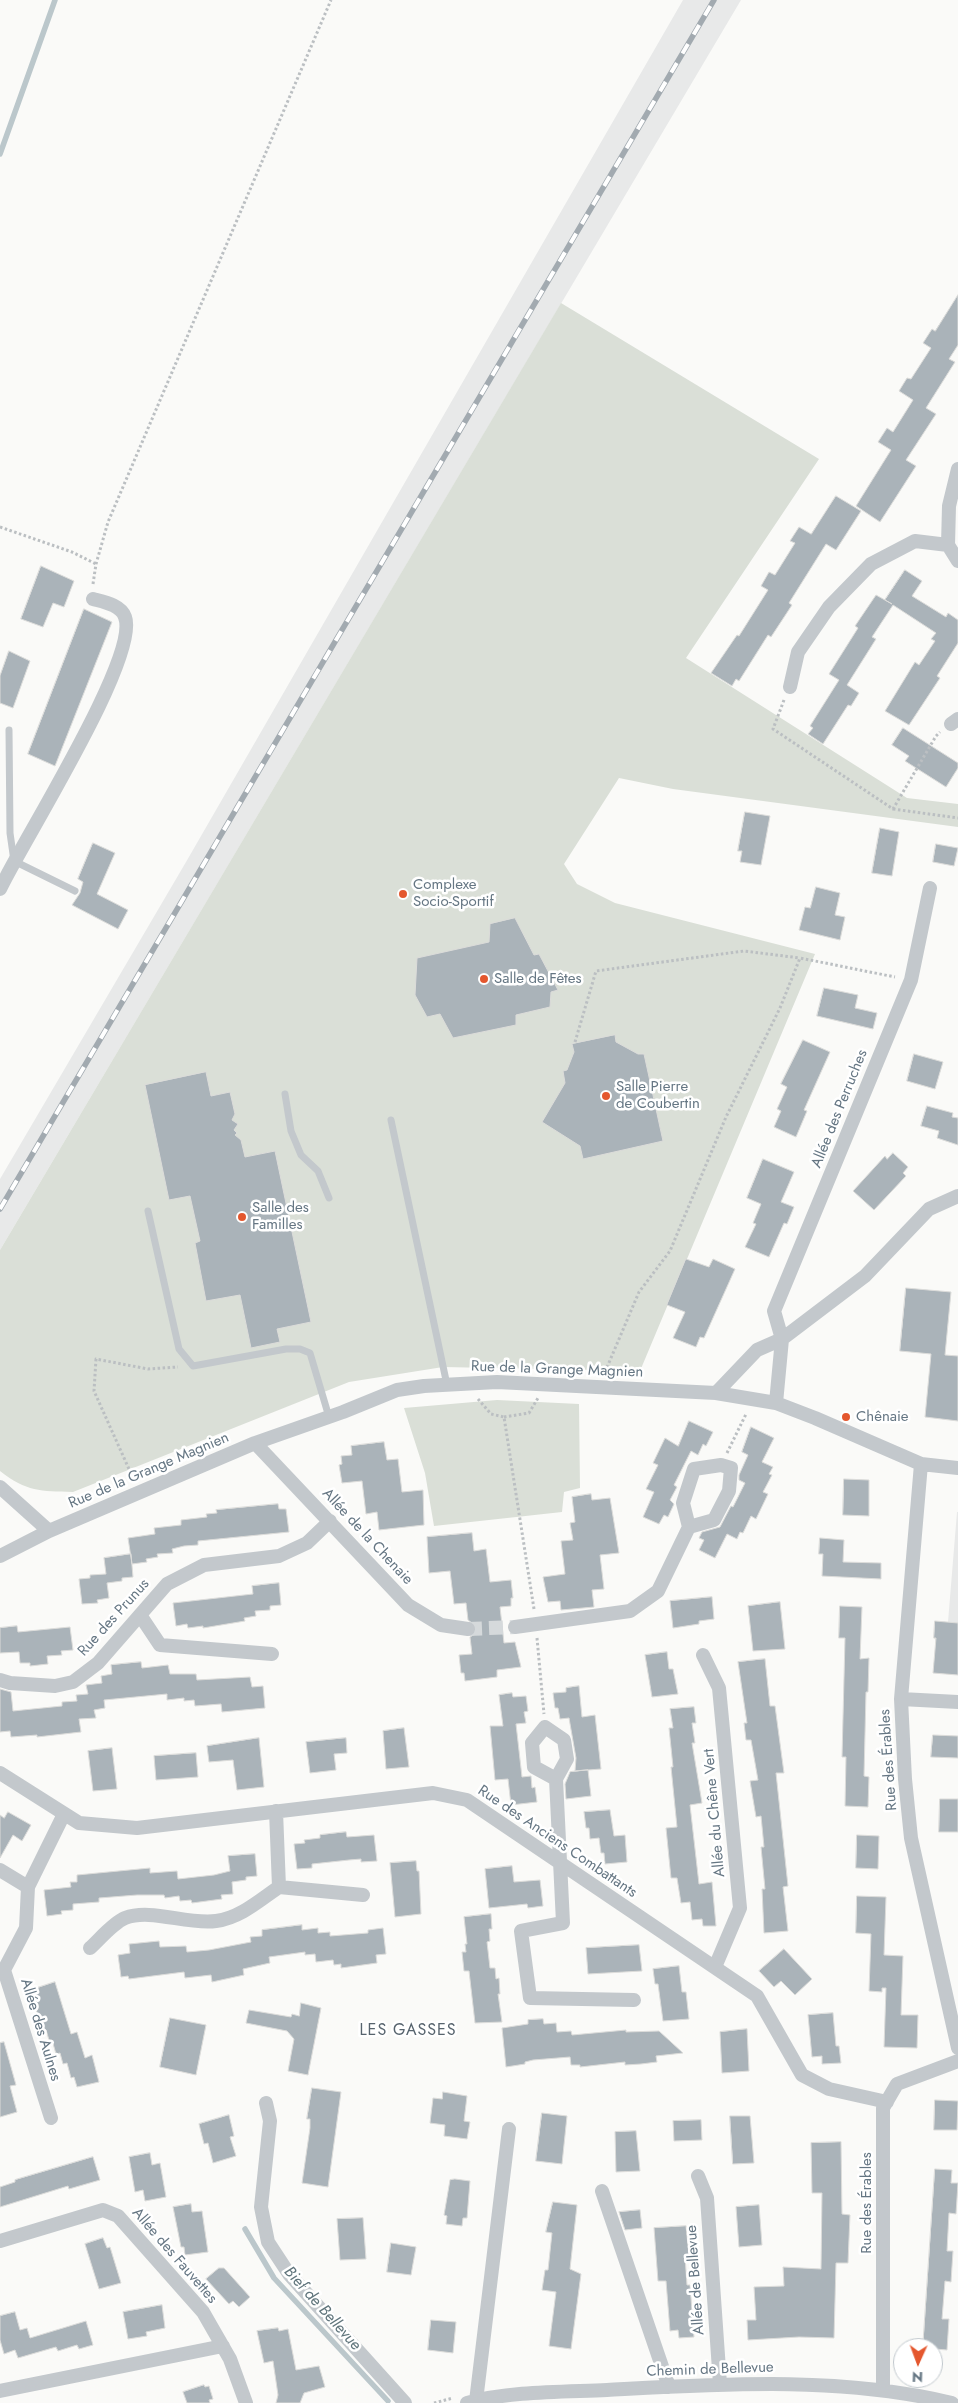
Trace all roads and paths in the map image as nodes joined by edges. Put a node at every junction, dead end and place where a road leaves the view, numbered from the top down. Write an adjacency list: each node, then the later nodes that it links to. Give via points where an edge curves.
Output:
1 (331, 0): 6 (path, via 108,522)
2 (958, 469): 4 (street, via 949,506)
3 (0, 527): 6 (path, via 72,552)
4 (948, 545): 5 (street); 8 (street, via 915,541 870,564 829,607 798,652)
5 (958, 561)
6 (96, 564): 7 (path)
7 (93, 599): 13 (street, via 118,608 125,616 127,631 121,655 73,758)
8 (790, 687): 11 (path, via 773,729)
9 (954, 722): 11 (path, via 936,736)
10 (9, 730): 13 (lane, via 10,833)
11 (893, 809): 12 (path)
12 (958, 818)
13 (14, 861): 15 (street); 16 (lane)
14 (930, 888): 18 (street, Allée des Perruches)
15 (0, 889)
16 (75, 891)
17 (800, 958): 18 (path); 19 (path, via 744,951 596,971); 30 (path, via 780,1008 726,1117 670,1251 639,1292)
18 (911, 980): 25 (street, Allée des Perruches, via 774,1311)
19 (575, 1042)
20 (285, 1094): 23 (lane, via 292,1131 302,1155 318,1171)
21 (391, 1120): 29 (lane)
22 (958, 1196): 25 (street, via 928,1209 865,1276)
23 (329, 1198)
24 (148, 1211): 26 (lane, via 179,1348)
25 (782, 1339): 31 (street, via 757,1350); 33 (street)
26 (193, 1366): 34 (lane, via 286,1349 310,1353); 41 (path, via 148,1369 96,1359 94,1391)
27 (464, 1384): 28 (street, Rue de la Grange Magnien); 29 (street, Rue de la Grange Magnien); 35 (path, via 491,1414)
28 (547, 1384): 30 (street, Rue de la Grange Magnien); 35 (path, via 529,1413)
29 (447, 1385): 34 (street, Rue de la Grange Magnien, via 397,1390)
30 (598, 1386): 31 (street, Rue de la Grange Magnien)
31 (716, 1393): 32 (street, Rue de la Grange Magnien)
32 (754, 1399): 33 (street, Rue de la Grange Magnien); 37 (path)
33 (776, 1403): 38 (street, Rue de la Grange Magnien)
34 (329, 1417): 36 (street, Rue de la Grange Magnien)
35 (504, 1417): 47 (path)
36 (256, 1443): 41 (street, Rue de la Grange Magnien); 42 (street, Allée de la Chenaie)
37 (721, 1464): 43 (street, via 694,1469 683,1503); 43 (street, via 731,1468 729,1491 714,1520)
38 (921, 1464): 39 (street, Rue de la Grange Magnien); 53 (street, Rue des Érables)
39 (958, 1468)
40 (0, 1487): 44 (street)
41 (140, 1492): 44 (street, Rue de la Grange Magnien)
42 (330, 1521): 46 (street, Rue des Prunus, via 307,1543 279,1556 204,1565 167,1584); 49 (street, Allée de la Chenaie, via 408,1605 441,1625)
43 (689, 1527): 47 (street, via 658,1591 630,1611)
44 (49, 1531): 45 (street)
45 (0, 1556)
46 (140, 1615): 50 (street, via 160,1645); 52 (street, Rue des Prunus, via 98,1662 73,1682 55,1686)
47 (536, 1624): 48 (street); 55 (path)
48 (515, 1627)
49 (468, 1629)
50 (272, 1654)
51 (703, 1655): 66 (street, Allée du Chêne Vert, via 719,1688 740,1908)
52 (0, 1680)
53 (901, 1699): 54 (street); 68 (street, Rue des Érables, via 911,1838)
54 (958, 1702)
55 (545, 1727): 57 (street, via 564,1740 567,1759); 57 (street, via 532,1743 534,1767)
56 (0, 1773): 59 (street, Rue des Anciens Combattants)
57 (556, 1779): 60 (street)
58 (276, 1812): 59 (street, Rue des Anciens Combattants, via 137,1828 79,1822); 60 (street, Rue des Anciens Combattants, via 433,1793 467,1800); 63 (street)
59 (64, 1814): 62 (street, Allée des Aulnes)
60 (559, 1862): 66 (street, Rue des Anciens Combattants); 67 (street, via 563,1923 521,1931 530,1998)
61 (0, 1870): 62 (street)
62 (28, 1887): 72 (street, Allée des Aulnes, via 26,1928 4,1970)
63 (279, 1887): 64 (street); 65 (street, via 240,1914 218,1921 199,1923 144,1915 124,1918)
64 (363, 1895)
65 (90, 1948)
66 (715, 1967): 70 (street, Rue des Anciens Combattants, via 757,1996 802,2075 828,2089)
67 (634, 2000)
68 (958, 2048)
69 (958, 2061): 70 (street, Rue des Érables, via 896,2084)
70 (887, 2102): 80 (street, Rue des Érables, via 884,2108)
71 (266, 2103): 84 (street, via 270,2121 261,2207 268,2242 289,2274)
72 (51, 2118)
73 (509, 2129): 82 (street)
74 (698, 2176): 78 (street, Allée de Bellevue, via 707,2198)
75 (602, 2191): 79 (street)
76 (0, 2241): 77 (street, Allée des Fauvettes, via 103,2210 118,2216 203,2312)
77 (223, 2346): 81 (street); 83 (street, Allée des Fauvettes)
78 (720, 2384): 79 (street, Chemin de Bellevue); 80 (street, Chemin de Bellevue)
79 (668, 2387): 82 (street, Chemin de Bellevue, via 543,2393)
80 (882, 2390): 85 (street, Chemin de Bellevue)
81 (0, 2391)
82 (472, 2402)
83 (246, 2403)
84 (405, 2403)
85 (952, 2403)

